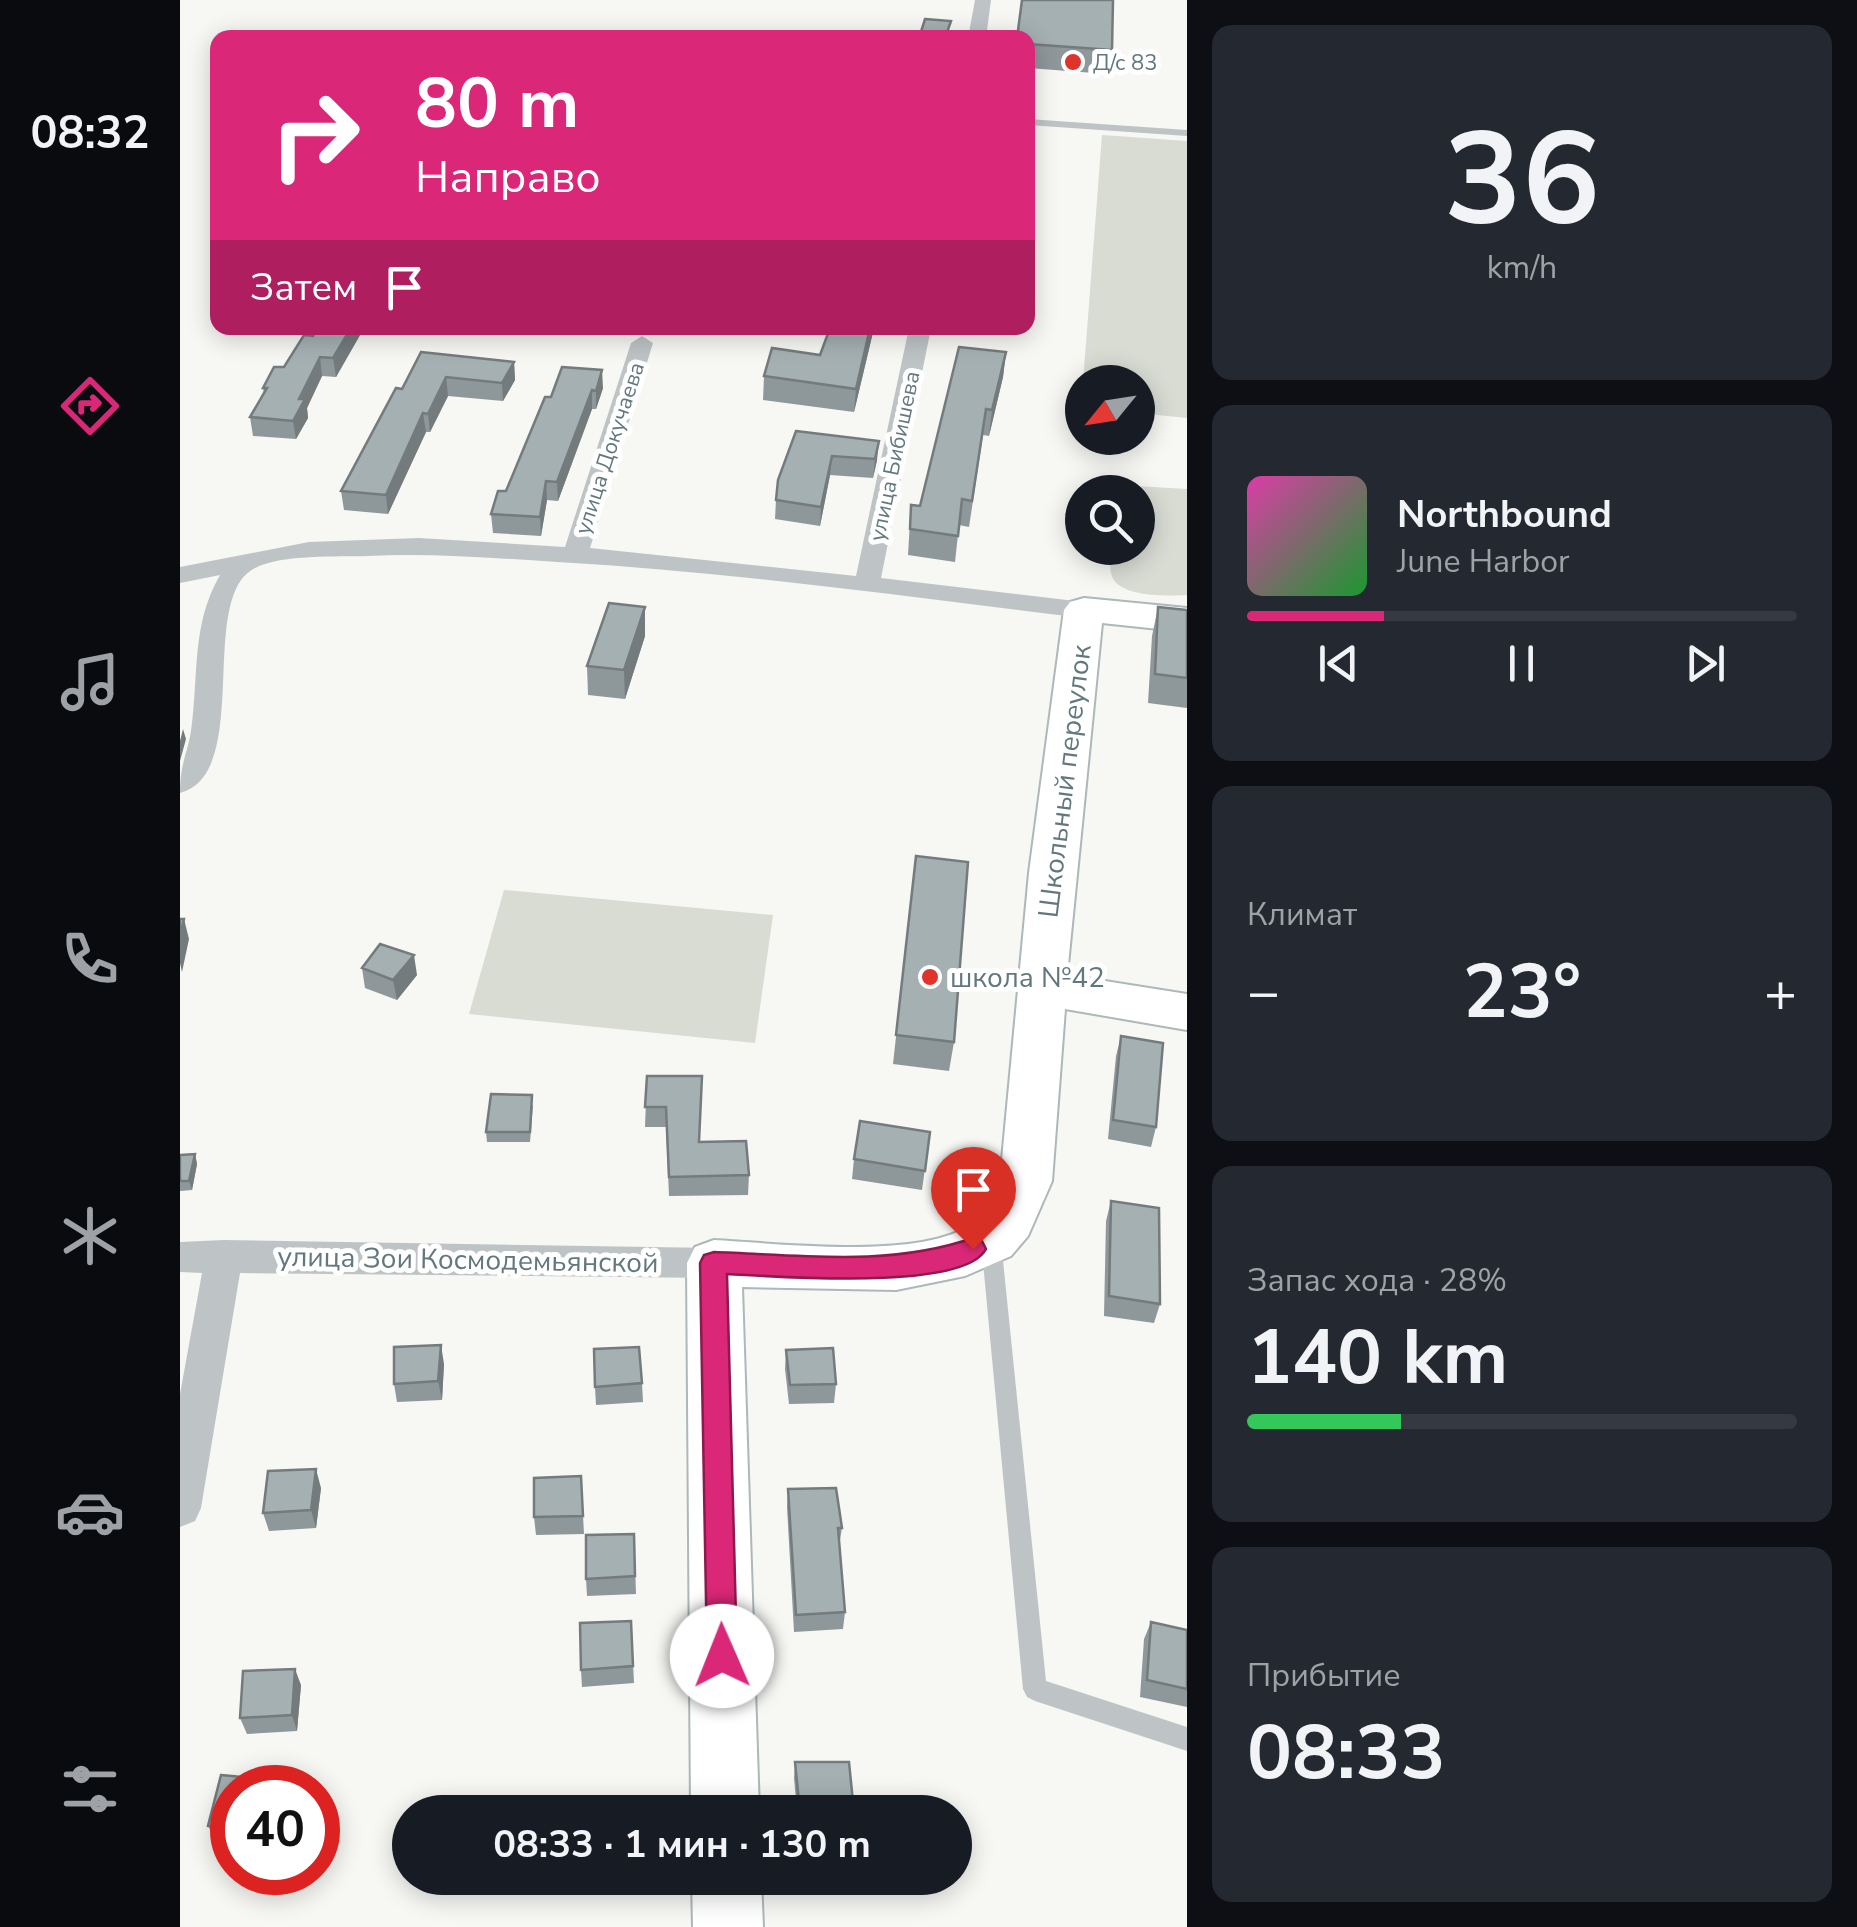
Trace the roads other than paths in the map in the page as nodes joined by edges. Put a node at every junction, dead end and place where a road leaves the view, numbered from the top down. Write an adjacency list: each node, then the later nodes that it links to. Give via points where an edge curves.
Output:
1 (984, 0): 2 (street)
2 (978, 30)
3 (1035, 122): 4 (lane)
4 (1187, 133)
5 (919, 335): 10 (street, улица Бибишева)
6 (642, 343): 7 (street, улица Докучаева)
7 (576, 553): 8 (street, via 419,546); 10 (street)
8 (249, 559): 9 (street); 13 (street, via 216,606 205,735 191,773)
9 (180, 576)
10 (867, 584): 11 (street)
11 (1084, 610): 12 (street); 14 (street, Школьный переулок)
12 (1187, 620)
13 (180, 783)
14 (1042, 988): 15 (street); 16 (street, Школьный переулок, via 1026,1181 1006,1226)
15 (1187, 1012)
16 (991, 1240): 19 (street, улица Зои Космодемьянской, via 955,1258 891,1268); 21 (lane, via 1036,1688)
17 (224, 1255): 18 (street, улица Зои Космодемьянской); 19 (street, улица Зои Космодемьянской); 20 (street)
18 (180, 1258)
19 (714, 1263): 22 (street)
20 (180, 1508)
21 (1187, 1739)
22 (725, 1795)
23 (727, 1895): 24 (street)
24 (728, 1927)

